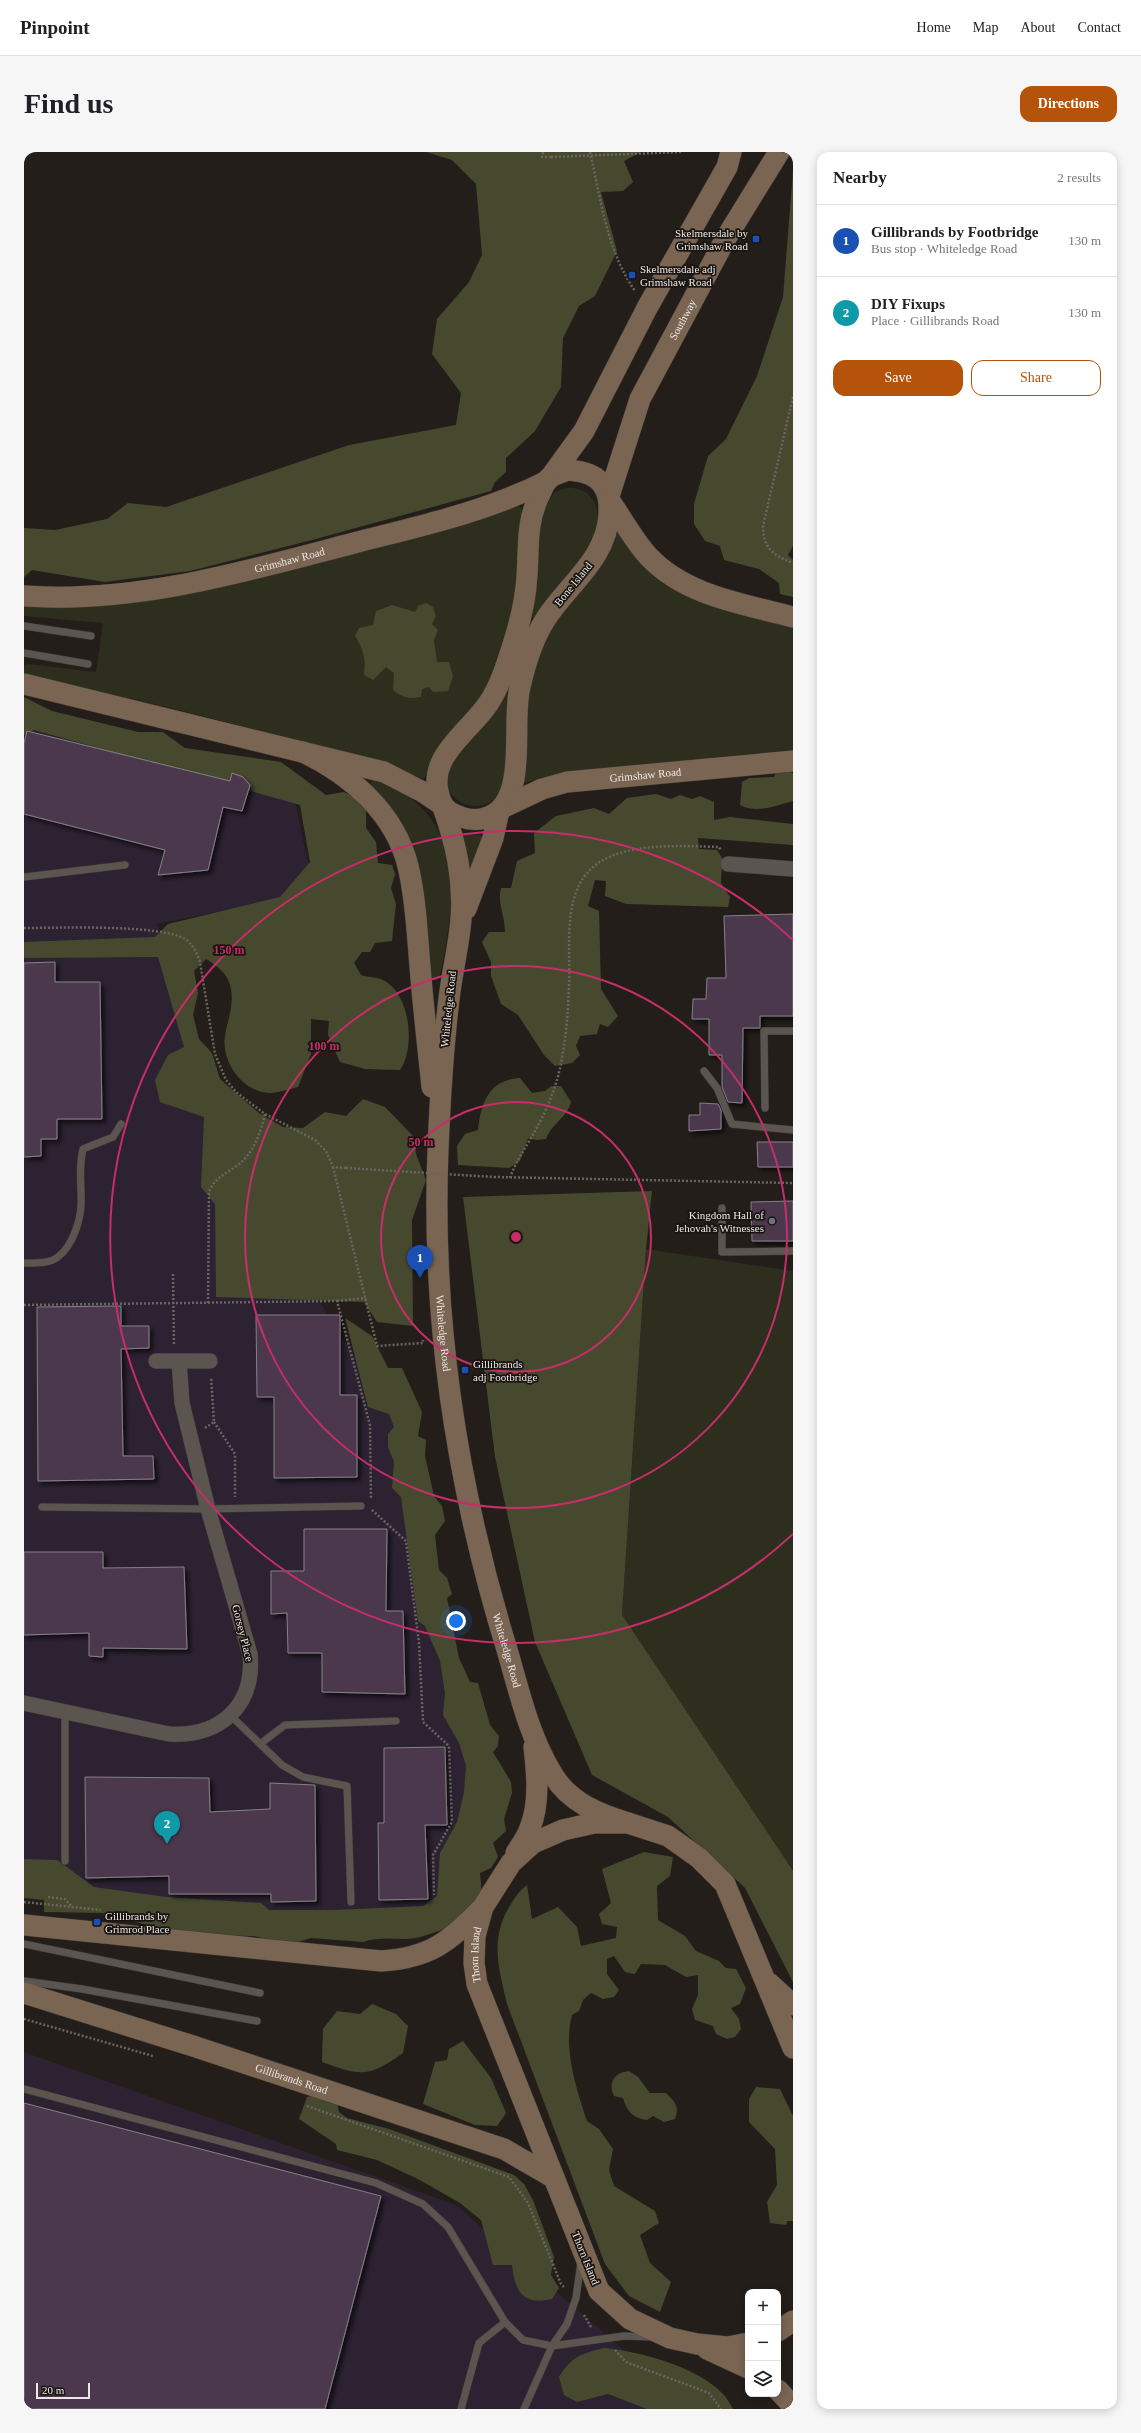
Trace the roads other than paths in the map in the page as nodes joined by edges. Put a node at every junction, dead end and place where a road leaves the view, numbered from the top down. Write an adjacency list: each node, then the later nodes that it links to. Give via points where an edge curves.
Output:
1 (731, 152): 3 (street, via 727,167 647,308 584,431)
2 (779, 152): 4 (street, Southway, via 726,238 640,399)
3 (548, 479): 4 (street, via 567,470 580,471 598,480); 5 (street, Grimshaw Road, via 514,498 454,517 201,581 132,592 43,598); 14 (street, via 529,522 524,602 515,638 498,686 489,703 441,762 437,775 437,789)
4 (609, 498): 6 (street, via 648,556 668,574 688,586); 15 (street, Bone Island, via 608,521 602,542 591,563 543,622 533,646 517,700 514,775 510,792)
5 (24, 596)
6 (793, 617)
7 (24, 626): 8 (lane)
8 (91, 636)
9 (24, 653): 10 (lane)
10 (88, 664)
11 (24, 684): 12 (street)
12 (303, 752): 14 (street, via 384,772 423,792); 26 (street, via 332,766 361,788 387,821 405,855 415,905)
13 (793, 761): 15 (street, Grimshaw Road, via 568,782 542,789)
14 (442, 806): 15 (street, via 454,815 468,819 479,819); 20 (street, Whiteledge Road, via 455,840 462,881)
15 (500, 809): 20 (street, Whiteledge Road, via 494,838)
16 (728, 864): 18 (street)
17 (125, 865): 19 (lane)
18 (793, 869)
19 (24, 877)
20 (461, 920): 26 (street, Whiteledge Road, via 451,973)
21 (793, 1031): 23 (lane, via 764,1031)
22 (704, 1071): 25 (lane, via 718,1088 732,1124)
23 (765, 1108)
24 (121, 1124): 29 (lane, via 113,1137 83,1149 80,1160 81,1208 72,1238 59,1257 40,1263)
25 (793, 1130)
26 (438, 1149): 40 (street, Whiteledge Road, via 436,1208 441,1307 451,1402 480,1553)
27 (722, 1208): 28 (lane, via 722,1252)
28 (793, 1251)
29 (24, 1263)
30 (156, 1361): 31 (street)
31 (176, 1361): 32 (street); 35 (street, Gorsey Place, via 182,1403)
32 (210, 1361)
33 (361, 1506): 35 (lane)
34 (42, 1507): 35 (lane)
35 (208, 1509): 38 (street, Gorsey Place, via 250,1654 250,1679 239,1705)
36 (24, 1704): 37 (street, Gorsey Place)
37 (65, 1713): 38 (street, Gorsey Place, via 183,1735 211,1729); 43 (lane)
38 (230, 1715): 41 (lane)
39 (396, 1721): 41 (lane, via 285,1725)
40 (533, 1736): 42 (street, Whiteledge Road, via 554,1777 572,1797 594,1812); 44 (street, Whiteledge Road, via 537,1771 536,1801 530,1828)
41 (260, 1744): 45 (lane, via 282,1765 303,1777 347,1786)
42 (628, 1823): 44 (street, Thorn Island, via 594,1823 563,1830 533,1843); 49 (street, Thorn Island, via 668,1836 699,1858 725,1884)
43 (65, 1861)
44 (511, 1863): 46 (street, Thorn Island)
45 (351, 1902)
46 (483, 1906): 47 (street, via 455,1936 438,1948 402,1960 381,1961); 57 (street, Thorn Island, via 475,1936 474,1963 477,1984)
47 (24, 1925)
48 (24, 1944): 52 (lane)
49 (764, 1979): 53 (street); 55 (street, Thorn Island)
50 (24, 1981): 54 (lane)
51 (24, 1993): 57 (street, Gillibrands Road, via 200,2048 504,2149)
52 (260, 1993)
53 (793, 2005)
54 (257, 2021)
55 (793, 2048)
56 (24, 2090): 60 (lane, via 376,2183 423,2204 448,2227)
57 (554, 2178): 58 (street, Thorn Island)
58 (583, 2250): 62 (street, Thorn Island, via 599,2291 630,2319); 65 (lane, via 576,2298 567,2324)
59 (793, 2321): 61 (street)
60 (505, 2322): 65 (lane, via 523,2340); 69 (lane, via 479,2343)
61 (781, 2329)
62 (670, 2338): 63 (street, Thorn Island); 65 (lane, via 624,2336)
63 (697, 2344): 64 (street, Thorn Island, via 728,2347); 66 (street)
64 (745, 2344)
65 (552, 2346): 70 (lane)
66 (745, 2367)
67 (781, 2393): 68 (street)
68 (793, 2406)
69 (461, 2409)
70 (524, 2409)

